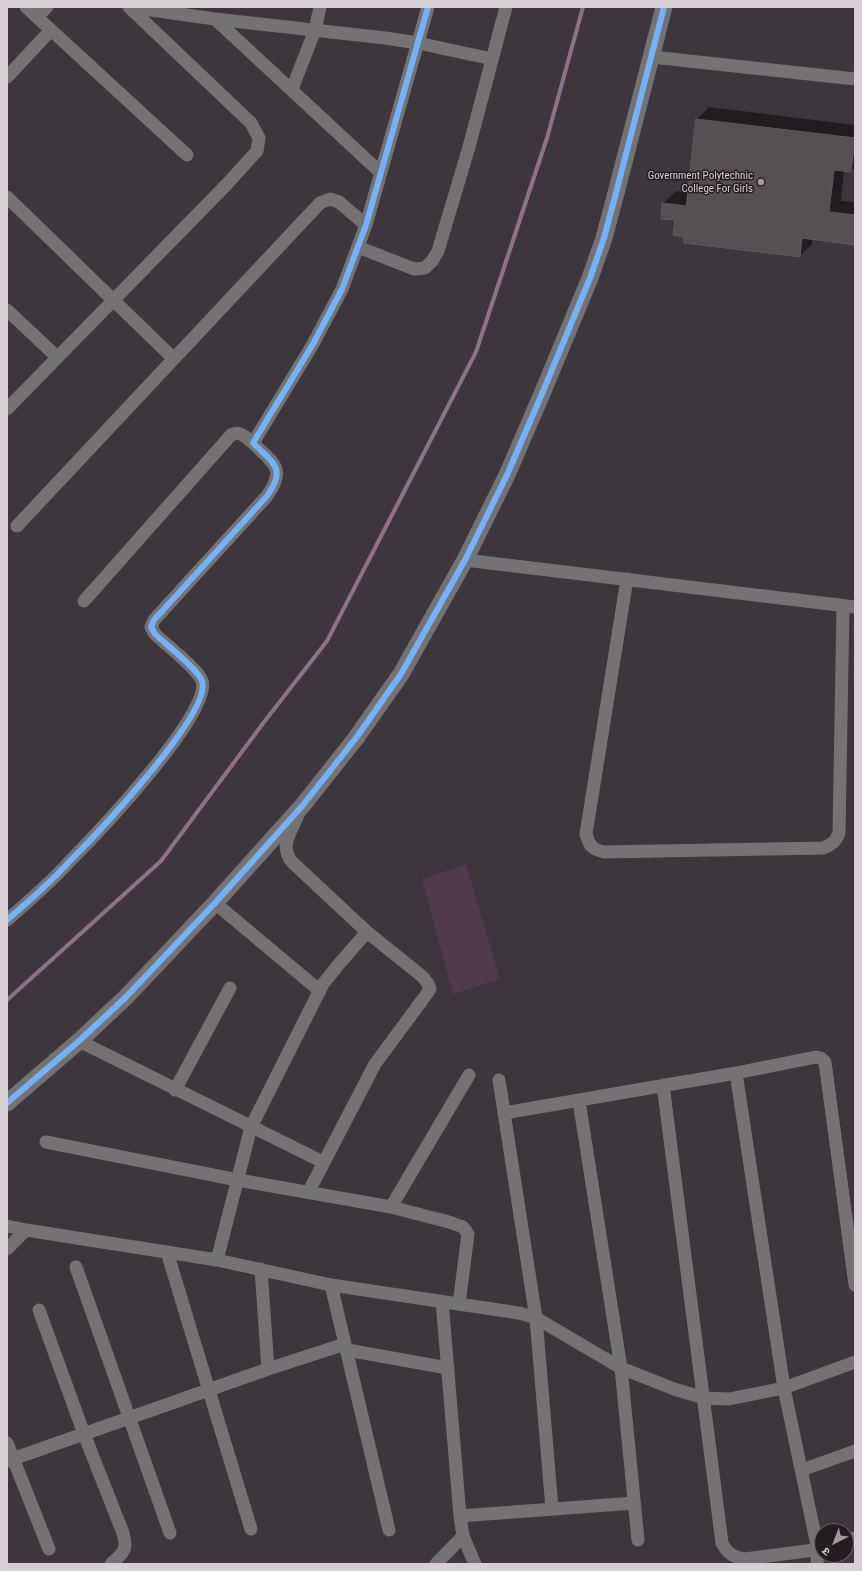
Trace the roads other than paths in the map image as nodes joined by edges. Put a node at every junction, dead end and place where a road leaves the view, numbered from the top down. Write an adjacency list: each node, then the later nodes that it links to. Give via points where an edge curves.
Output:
1 (26, 7): 8 (street)
2 (47, 7): 8 (street)
3 (129, 7): 9 (street); 23 (street, via 251,123 260,138 257,151)
4 (320, 7): 11 (street)
5 (428, 7): 12 (street)
6 (506, 7): 14 (street)
7 (664, 7): 13 (street)
8 (37, 17): 10 (street)
9 (215, 19): 11 (street); 17 (street)
10 (51, 30): 15 (street); 18 (street)
11 (315, 30): 12 (street); 17 (street)
12 (418, 43): 14 (street); 19 (street)
13 (652, 57): 16 (street); 30 (street, via 608,223 590,278 507,475)
14 (492, 59): 22 (street, via 469,147 438,251 432,261 425,268 414,269)
15 (7, 77)
16 (855, 79)
17 (292, 89): 19 (street)
18 (187, 155)
19 (381, 173): 21 (street)
20 (7, 197): 23 (street)
21 (366, 225): 22 (street); 26 (street, via 339,202 330,199 320,203)
22 (358, 248): 28 (street, via 342,289 313,344)
23 (114, 300): 25 (street); 26 (street)
24 (7, 310): 25 (street)
25 (57, 357): 27 (street)
26 (174, 359): 29 (street)
27 (7, 409)
28 (253, 443): 32 (street, via 241,434 231,435); 36 (street, via 276,466 278,476 275,485 154,620 151,627 202,681 202,693 197,706 175,742 147,777 69,863)
29 (17, 526)
30 (464, 560): 31 (street); 34 (street, via 401,674 356,738)
31 (627, 579): 33 (street); 33 (street, via 586,834 594,849 604,852 823,848 836,840 839,832)
32 (84, 601)
33 (849, 607)
34 (303, 805): 35 (street); 37 (street, via 287,840 287,855)
35 (215, 903): 39 (street); 40 (street, via 126,998)
36 (7, 920)
37 (367, 932): 39 (street, via 330,974); 51 (street, via 423,977 430,989 375,1064)
38 (230, 988): 45 (street)
39 (320, 991): 49 (street)
40 (79, 1041): 45 (street); 47 (street)
41 (736, 1073): 44 (street); 63 (street, via 816,1057 825,1062); 73 (street)
42 (468, 1075): 54 (street)
43 (499, 1080): 48 (street)
44 (663, 1085): 46 (street); 75 (street)
45 (175, 1090): 49 (street)
46 (579, 1100): 48 (street); 71 (street)
47 (7, 1103)
48 (504, 1113): 67 (street)
49 (251, 1127): 51 (street); 52 (street)
50 (46, 1142): 52 (street)
51 (323, 1162): 53 (street)
52 (238, 1180): 53 (street); 59 (street)
53 (308, 1191): 54 (street)
54 (391, 1207): 65 (street, via 449,1222 463,1227 468,1234)
55 (7, 1226): 56 (street)
56 (26, 1230): 57 (street); 58 (street)
57 (7, 1249)
58 (167, 1252): 59 (street); 74 (street)
59 (218, 1260): 61 (street)
60 (76, 1267): 76 (street)
61 (261, 1270): 62 (street); 72 (street)
62 (331, 1285): 64 (street); 68 (street)
63 (855, 1285)
64 (442, 1301): 65 (street); 70 (street)
65 (459, 1304): 67 (street, via 519,1312)
66 (39, 1310): 77 (street)
67 (536, 1318): 71 (street); 83 (street)
68 (346, 1347): 70 (street); 72 (street); 87 (street)
69 (855, 1362): 73 (street)
70 (448, 1368): 84 (street)
71 (621, 1368): 75 (street, via 674,1390); 82 (street)
72 (268, 1369): 74 (street)
73 (784, 1388): 75 (street, via 729,1399); 81 (street)
74 (210, 1389): 76 (street); 86 (street)
75 (704, 1398): 92 (street, via 722,1543 727,1552 734,1557 745,1559)
76 (128, 1417): 77 (street); 88 (street)
77 (84, 1434): 80 (street); 93 (street, via 126,1544 124,1551)
78 (7, 1443): 80 (street)
79 (855, 1451): 81 (street)
80 (10, 1460): 91 (street)
81 (802, 1470): 85 (street)
82 (634, 1503): 83 (street); 90 (street)
83 (552, 1509): 84 (street)
84 (460, 1516): 89 (street)
85 (814, 1523)
86 (251, 1529)
87 (389, 1530)
88 (170, 1533)
89 (463, 1536): 94 (street); 95 (street)
90 (638, 1540)
91 (49, 1549)
92 (814, 1550)
93 (111, 1564)
94 (436, 1564)
95 (475, 1564)

